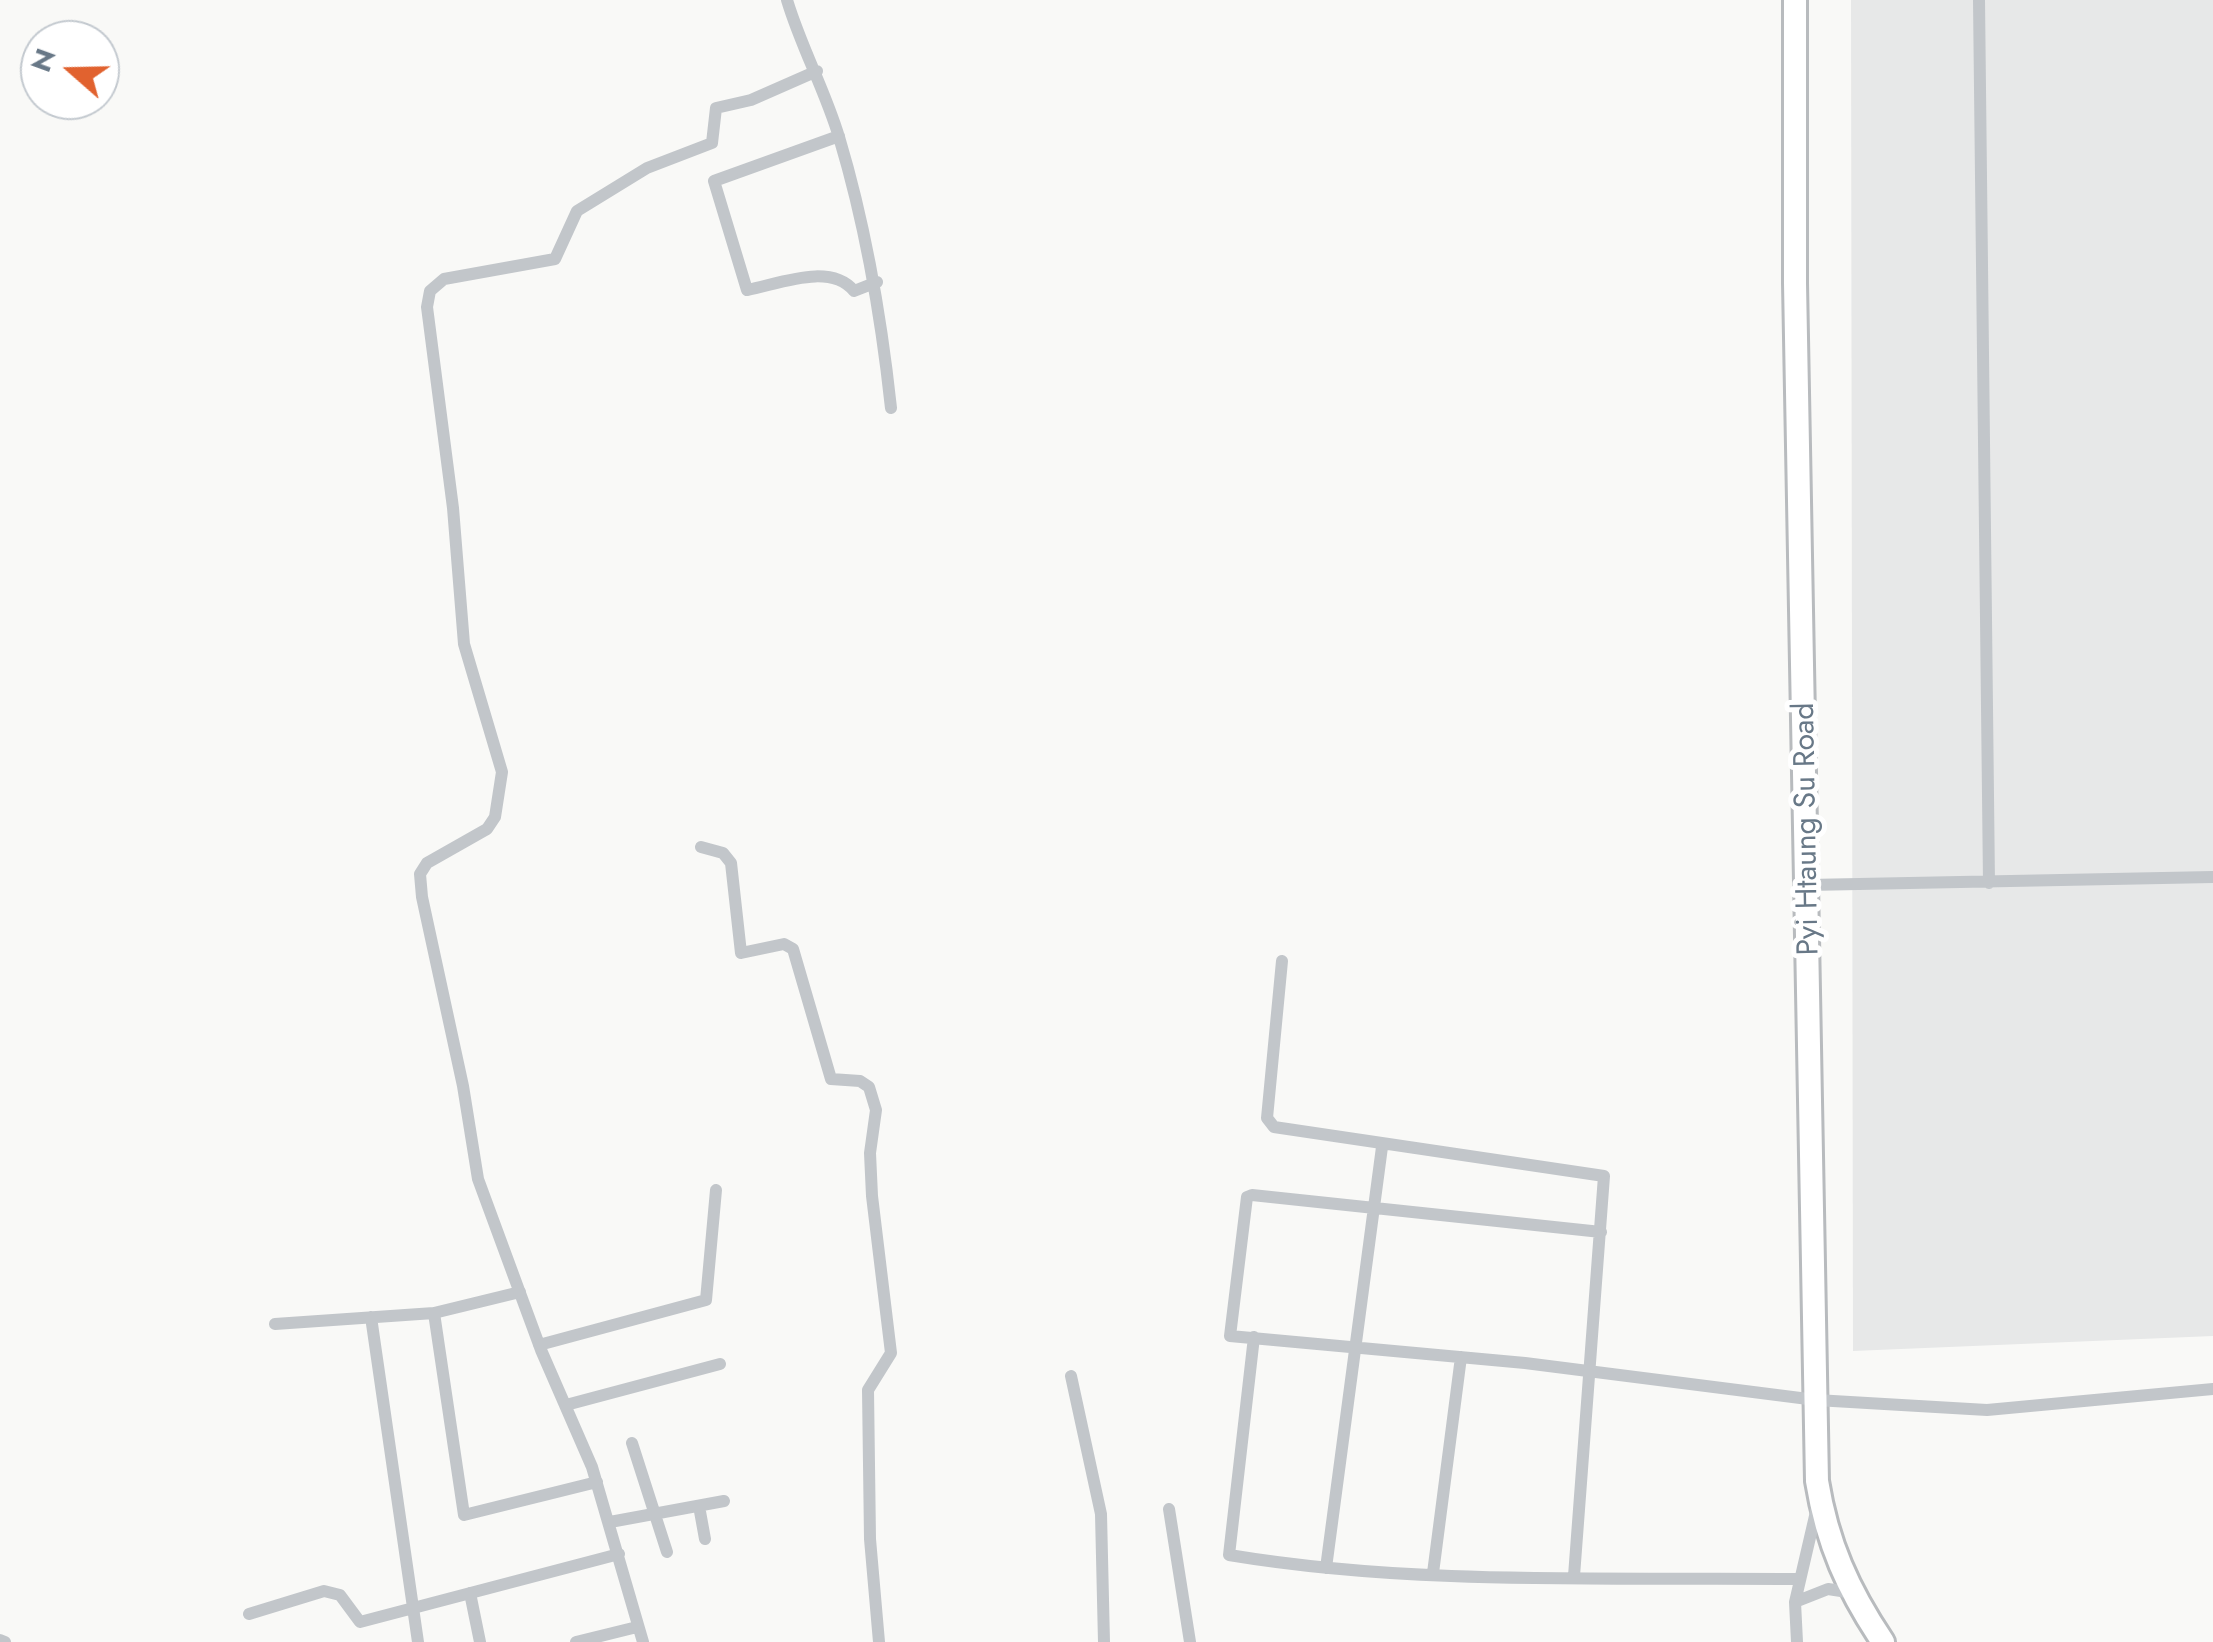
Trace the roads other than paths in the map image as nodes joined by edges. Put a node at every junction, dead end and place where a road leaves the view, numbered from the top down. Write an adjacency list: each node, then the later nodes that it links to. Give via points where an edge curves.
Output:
1 (787, 0): 4 (street)
2 (1794, 0): 11 (highway, Pyi Htaung Su Road)
3 (1979, 0): 10 (street)
4 (817, 72): 5 (street); 17 (street, via 716,108 712,143 647,168 577,211 555,259 456,275 430,290 464,644 502,772 495,817 427,863 420,874 422,897 478,1178)
5 (838, 136): 6 (street); 6 (street, via 714,181 746,290 824,275 854,290)
6 (877, 282): 7 (street)
7 (892, 408)
8 (701, 846): 56 (street, via 731,862 741,953 784,944 793,949 831,1079 869,1087 876,1110 872,1196 891,1353 868,1390)
9 (2213, 878): 10 (street)
10 (1989, 883): 11 (street)
11 (1808, 886): 29 (highway, Pyi Htaung Su Road)
12 (1282, 961): 13 (street, via 1267,1118 1274,1127)
13 (1382, 1146): 15 (street); 16 (street, via 1604,1176)
14 (716, 1190): 22 (street, via 706,1300)
15 (1374, 1208): 16 (street); 21 (street, via 1247,1196 1230,1336); 23 (street)
16 (1602, 1232): 26 (street)
17 (520, 1292): 18 (street); 22 (street)
18 (434, 1313): 19 (street); 32 (street, via 464,1515)
19 (371, 1317): 20 (street); 49 (street)
20 (276, 1324)
21 (1254, 1338): 23 (street); 42 (street, via 1229,1556)
22 (540, 1344): 30 (street)
23 (1353, 1346): 24 (street); 42 (street)
24 (1461, 1357): 26 (street); 43 (street)
25 (720, 1364): 30 (street)
26 (1591, 1372): 29 (street); 44 (street)
27 (1071, 1376): 57 (street, via 1102,1514)
28 (2213, 1389): 29 (street, via 1987,1410)
29 (1816, 1400): 33 (highway, Pyi Htaung Su Road)
30 (566, 1405): 32 (street)
31 (632, 1443): 37 (street)
32 (597, 1482): 38 (street)
33 (1820, 1498): 45 (street); 46 (highway, Pyi Htaung Su Road, via 1826,1534)
34 (724, 1501): 35 (street)
35 (699, 1506): 37 (street); 39 (street)
36 (1169, 1509): 58 (street)
37 (656, 1514): 38 (street); 40 (street)
38 (610, 1522): 41 (street)
39 (706, 1539)
40 (667, 1552)
41 (619, 1554): 47 (street); 51 (street)
42 (1326, 1568): 43 (street)
43 (1433, 1573): 44 (street)
44 (1574, 1576): 45 (street)
45 (1798, 1580): 48 (street)
46 (1854, 1592): 48 (street, via 1828,1589); 60 (highway, Pyi Htaung Su Road)
47 (470, 1593): 49 (street); 53 (street)
48 (1794, 1602): 59 (street)
49 (413, 1608): 50 (street, via 360,1622 340,1595 324,1592); 52 (street)
50 (249, 1614)
51 (637, 1627): 54 (street); 55 (street)
52 (418, 1642)
53 (480, 1642)
54 (576, 1642)
55 (643, 1642)
56 (879, 1642)
57 (1104, 1642)
58 (1190, 1642)
59 (1797, 1642)
60 (1883, 1642)

